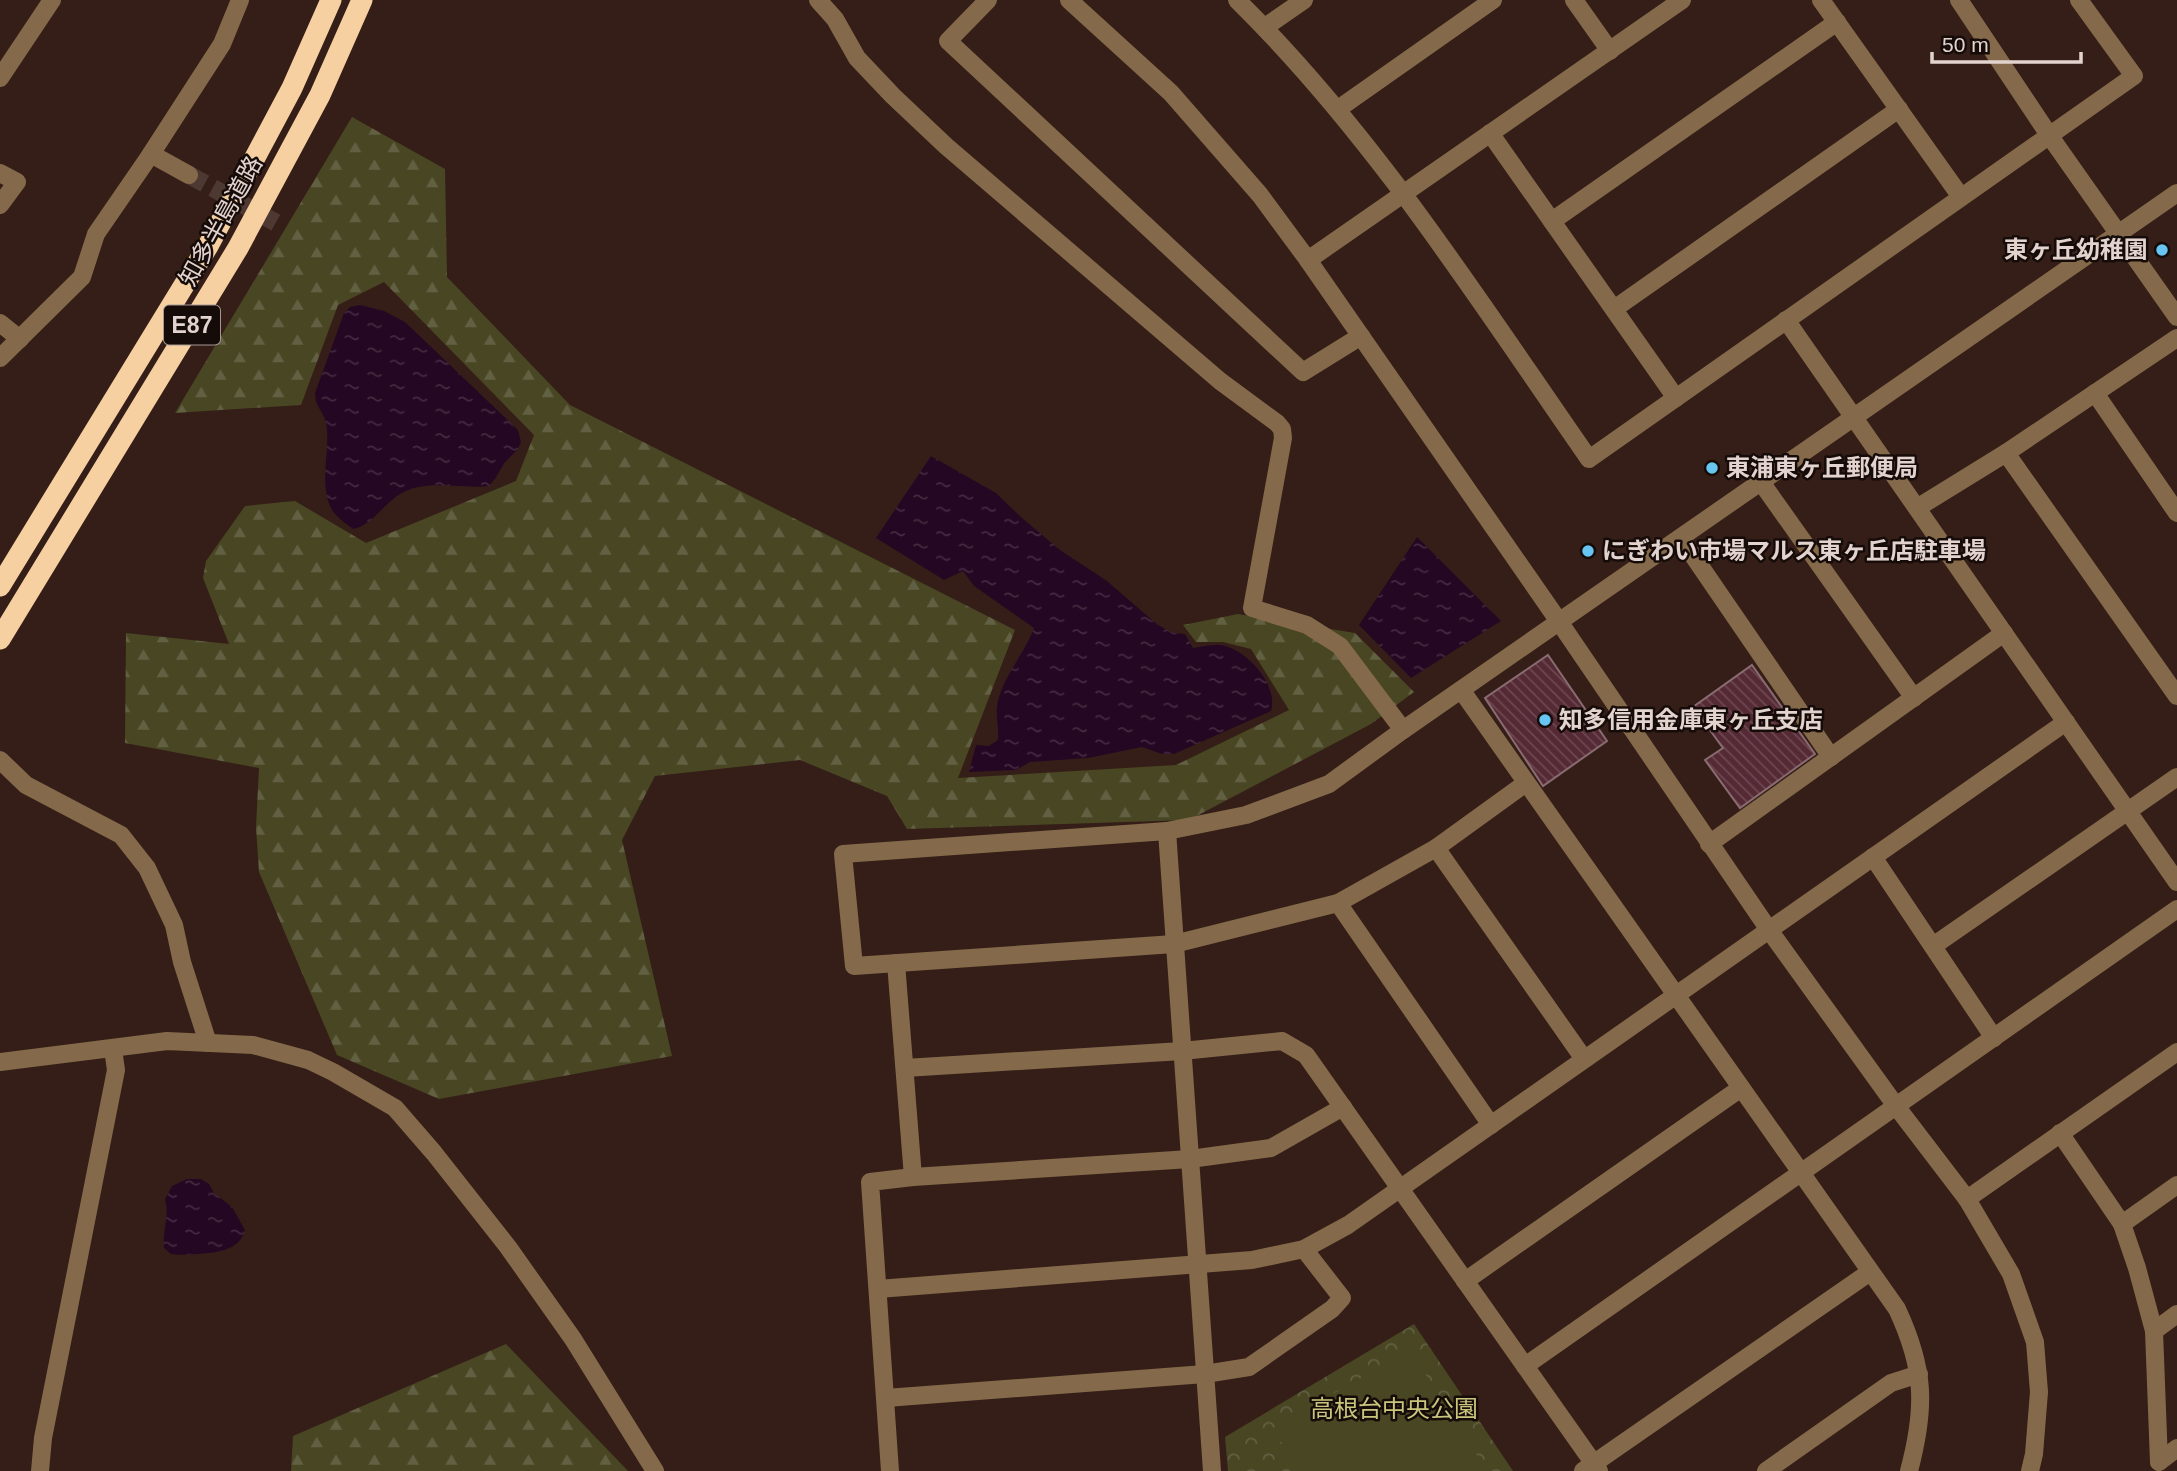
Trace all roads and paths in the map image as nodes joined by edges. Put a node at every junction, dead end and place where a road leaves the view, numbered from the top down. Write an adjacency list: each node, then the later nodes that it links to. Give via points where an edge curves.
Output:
1 (52, 0): 19 (street)
2 (240, 0): 24 (street, via 222,44)
3 (331, 0): 50 (highway, 知多半島道路 / E87, via 292,88 208,246)
4 (362, 0): 53 (highway, 知多半島道路 / E87, via 320,95 239,248)
5 (818, 0): 58 (street, via 835,19 857,58 946,146 1220,381 1277,422 1283,438 1252,608 1307,625 1340,646)
6 (988, 0): 38 (street, via 948,41 1303,372)
7 (1069, 0): 33 (street, via 1171,93 1260,195)
8 (1237, 0): 17 (street)
9 (1304, 0): 17 (street)
10 (1493, 0): 20 (street)
11 (1574, 0): 18 (street)
12 (1682, 0): 18 (street)
13 (1821, 0): 16 (street)
14 (1959, 0): 23 (street)
15 (2079, 0): 23 (street, via 2134,76)
16 (1837, 22): 21 (street); 31 (street)
17 (1265, 27): 20 (street)
18 (1610, 51): 22 (street)
19 (0, 78)
20 (1338, 108): 27 (street)
21 (1899, 109): 29 (street); 34 (street)
22 (1490, 133): 27 (street); 31 (street)
23 (2049, 135): 29 (street); 32 (street)
24 (151, 154): 26 (street); 40 (street, via 96,234 82,277)
25 (0, 173): 30 (street, via 17,182)
26 (189, 175)
27 (1404, 193): 33 (street); 43 (street, via 1589,459)
28 (2177, 193): 32 (street)
29 (1961, 197): 36 (street)
30 (0, 205)
31 (1552, 221): 34 (street)
32 (2118, 232): 35 (street); 44 (street)
33 (1308, 260): 38 (street)
34 (1614, 309): 43 (street)
35 (2177, 317)
36 (1786, 320): 43 (street); 44 (street)
37 (0, 323): 40 (street)
38 (1361, 336): 51 (street)
39 (2177, 338): 42 (street)
40 (19, 339): 41 (street)
41 (0, 358)
42 (2095, 393): 45 (street); 48 (street)
43 (1676, 397)
44 (1854, 417): 46 (street); 47 (street)
45 (2006, 453): 47 (street); 55 (street)
46 (1761, 482): 49 (street); 56 (street)
47 (1917, 508): 52 (street)
48 (2177, 513)
49 (1681, 538): 51 (street); 59 (street)
50 (0, 586)
51 (1560, 623): 54 (street); 65 (street)
52 (2004, 634): 56 (street); 57 (street)
53 (0, 639)
54 (1462, 691): 58 (street); 62 (street)
55 (2177, 696)
56 (1914, 698): 59 (street)
57 (2066, 722): 63 (street); 67 (street)
58 (1403, 730): 64 (street, via 1329,784 1246,815)
59 (1831, 757): 65 (street)
60 (0, 760): 77 (street, via 26,785 121,835 147,867 174,925)
61 (2177, 777): 63 (street)
62 (1526, 783): 66 (street); 75 (street)
63 (2128, 811): 68 (street); 73 (street)
64 (1167, 831): 72 (street); 74 (street, via 843,854 854,966)
65 (1709, 845): 71 (street)
66 (1436, 848): 69 (street); 81 (street)
67 (1873, 857): 71 (street); 73 (street)
68 (2177, 882)
69 (1338, 903): 72 (street); 87 (street)
70 (2177, 909): 76 (street)
71 (1769, 930): 75 (street); 86 (street)
72 (1174, 944): 74 (street); 79 (street)
73 (1933, 946): 76 (street)
74 (896, 963): 83 (street)
75 (1675, 995): 81 (street); 84 (street)
76 (1994, 1038): 86 (street)
77 (208, 1043): 78 (street, via 167,1041); 110 (street, via 253,1045 308,1060 395,1108 515,1258 573,1339)
78 (113, 1049): 82 (street); 109 (street, via 116,1070)
79 (1182, 1051): 83 (street); 85 (street, via 1282,1041 1306,1055); 89 (street)
80 (2177, 1052): 88 (street)
81 (1584, 1059): 87 (street)
82 (0, 1062)
83 (905, 1068): 91 (street)
84 (1741, 1088): 90 (street); 99 (street)
85 (1343, 1107): 89 (street, via 1271,1148); 93 (street)
86 (1896, 1107): 90 (street); 94 (street)
87 (1491, 1125): 93 (street)
88 (2060, 1133): 94 (street); 95 (street)
89 (1190, 1159): 91 (street); 97 (street)
90 (1801, 1174): 98 (street); 103 (street)
91 (913, 1177): 100 (street, via 870,1182)
92 (2177, 1185): 95 (street)
93 (1399, 1188): 96 (street, via 1348,1225); 99 (street)
94 (1967, 1199): 115 (street, via 2011,1274 2035,1342 2039,1392)
95 (2122, 1224): 102 (street)
96 (1304, 1249): 97 (street, via 1252,1261); 104 (street, via 1342,1298 1249,1367)
97 (1197, 1264): 100 (street); 104 (street)
98 (1870, 1272): 105 (street, via 1897,1309 1912,1342); 108 (street)
99 (1465, 1281): 103 (street)
100 (878, 1289): 106 (street)
101 (2177, 1314): 102 (street)
102 (2154, 1331): 107 (street, via 2159,1462)
103 (1525, 1366): 108 (street)
104 (1205, 1374): 106 (street); 112 (street)
105 (1919, 1374): 113 (street, via 1891,1383); 114 (street, via 1918,1438)
106 (886, 1398): 111 (street)
107 (2177, 1448)
108 (1592, 1469)
109 (40, 1471)
110 (655, 1471)
111 (890, 1471)
112 (1212, 1471)
113 (1766, 1471)
114 (1909, 1471)
115 (2030, 1471)

